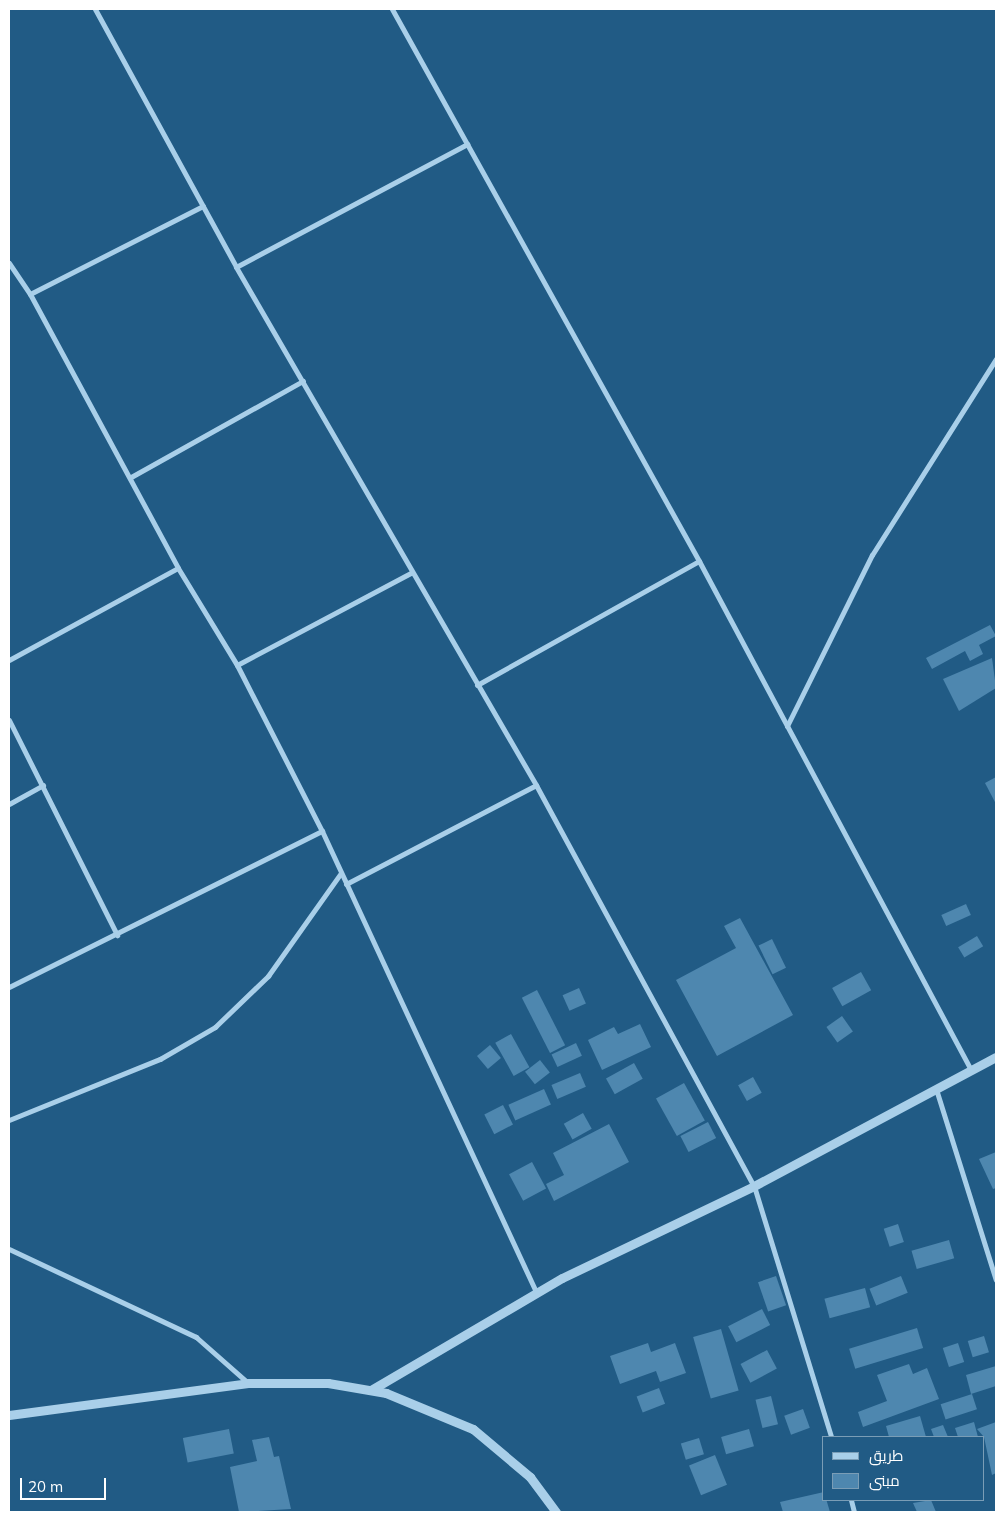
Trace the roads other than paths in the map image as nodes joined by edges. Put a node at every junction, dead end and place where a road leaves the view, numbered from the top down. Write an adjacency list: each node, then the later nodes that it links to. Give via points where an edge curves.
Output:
1 (95, 9): 4 (street)
2 (392, 9): 3 (street)
3 (467, 144): 6 (street); 11 (street)
4 (203, 206): 6 (street); 7 (street)
5 (9, 263): 7 (street)
6 (236, 267): 9 (street)
7 (30, 294): 10 (street)
8 (996, 359): 18 (street, via 872,555)
9 (303, 381): 10 (street); 13 (street)
10 (131, 477): 12 (street)
11 (699, 562): 16 (street); 18 (street)
12 (178, 568): 14 (street); 15 (street)
13 (411, 572): 15 (street); 16 (street)
14 (9, 660)
15 (237, 665): 22 (street)
16 (477, 685): 19 (street)
17 (9, 720): 20 (street)
18 (787, 726): 28 (street)
19 (536, 785): 24 (street); 31 (street)
20 (43, 786): 21 (street); 25 (street)
21 (9, 804)
22 (322, 832): 23 (street); 25 (street)
23 (341, 873): 24 (street); 30 (street, via 268,976 214,1027 160,1059)
24 (346, 884): 34 (street)
25 (117, 935): 26 (street)
26 (9, 988)
27 (996, 1057): 28 (street)
28 (971, 1070): 29 (street)
29 (936, 1089): 31 (street); 33 (street)
30 (9, 1120)
31 (754, 1186): 34 (street); 38 (street)
32 (9, 1249): 35 (street, via 196,1337)
33 (996, 1280)
34 (537, 1294): 36 (street)
35 (248, 1383): 36 (street, via 328,1382); 37 (street)
36 (371, 1390): 39 (street, via 473,1429 530,1477)
37 (9, 1415)
38 (831, 1436)
39 (556, 1512)

